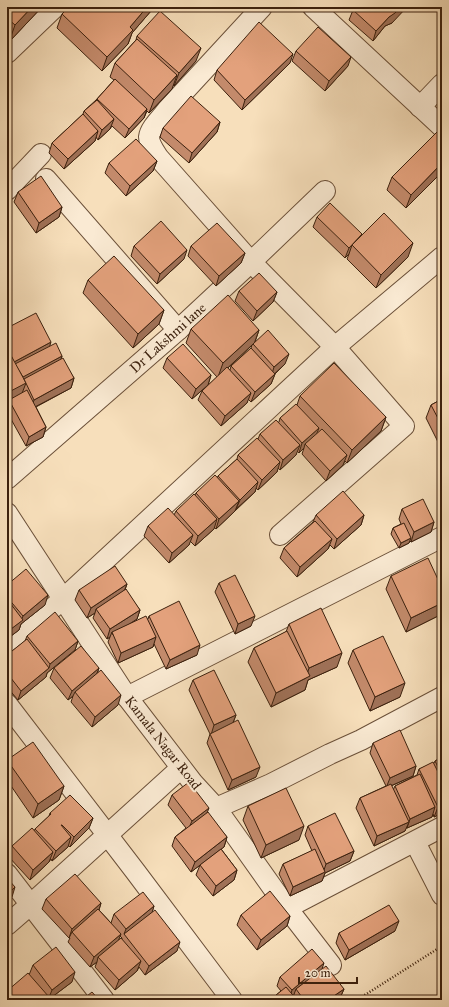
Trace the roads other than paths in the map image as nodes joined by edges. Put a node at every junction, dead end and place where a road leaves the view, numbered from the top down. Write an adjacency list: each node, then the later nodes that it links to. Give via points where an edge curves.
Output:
1 (54, 7): 4 (street)
2 (262, 7): 12 (street, via 167,110 152,128 149,137 158,157)
3 (313, 7): 6 (street)
4 (7, 53)
5 (442, 84): 6 (street)
6 (420, 107): 7 (street)
7 (442, 127)
8 (41, 154): 10 (street)
9 (46, 179): 14 (street)
10 (7, 190)
11 (325, 192): 12 (street, Dr Lakshmi lane)
12 (251, 262): 14 (street, Dr Lakshmi lane); 15 (street)
13 (439, 267): 15 (street)
14 (178, 330): 16 (street, Dr Lakshmi lane)
15 (335, 347): 18 (street, via 404,426); 20 (street)
16 (7, 479)
17 (7, 513): 20 (street, Kamala Nagar Road)
18 (280, 535)
19 (442, 537): 22 (street)
20 (63, 599): 21 (street); 22 (street, Kamala Nagar Road)
21 (7, 648)
22 (127, 697): 25 (street, Kamala Nagar Road)
23 (442, 697): 26 (street, via 272,784)
24 (7, 704): 28 (street)
25 (181, 768): 26 (street, Kamala Nagar Road); 28 (street)
26 (216, 808): 33 (street, Kamala Nagar Road)
27 (442, 827): 29 (street)
28 (107, 835): 32 (street); 37 (street)
29 (415, 842): 31 (street); 33 (street)
30 (7, 874): 32 (street)
31 (442, 895)
32 (30, 905): 34 (street); 36 (street)
33 (287, 908): 35 (street, Kamala Nagar Road)
34 (7, 925)
35 (331, 965)
36 (104, 1000)
37 (232, 1000)

